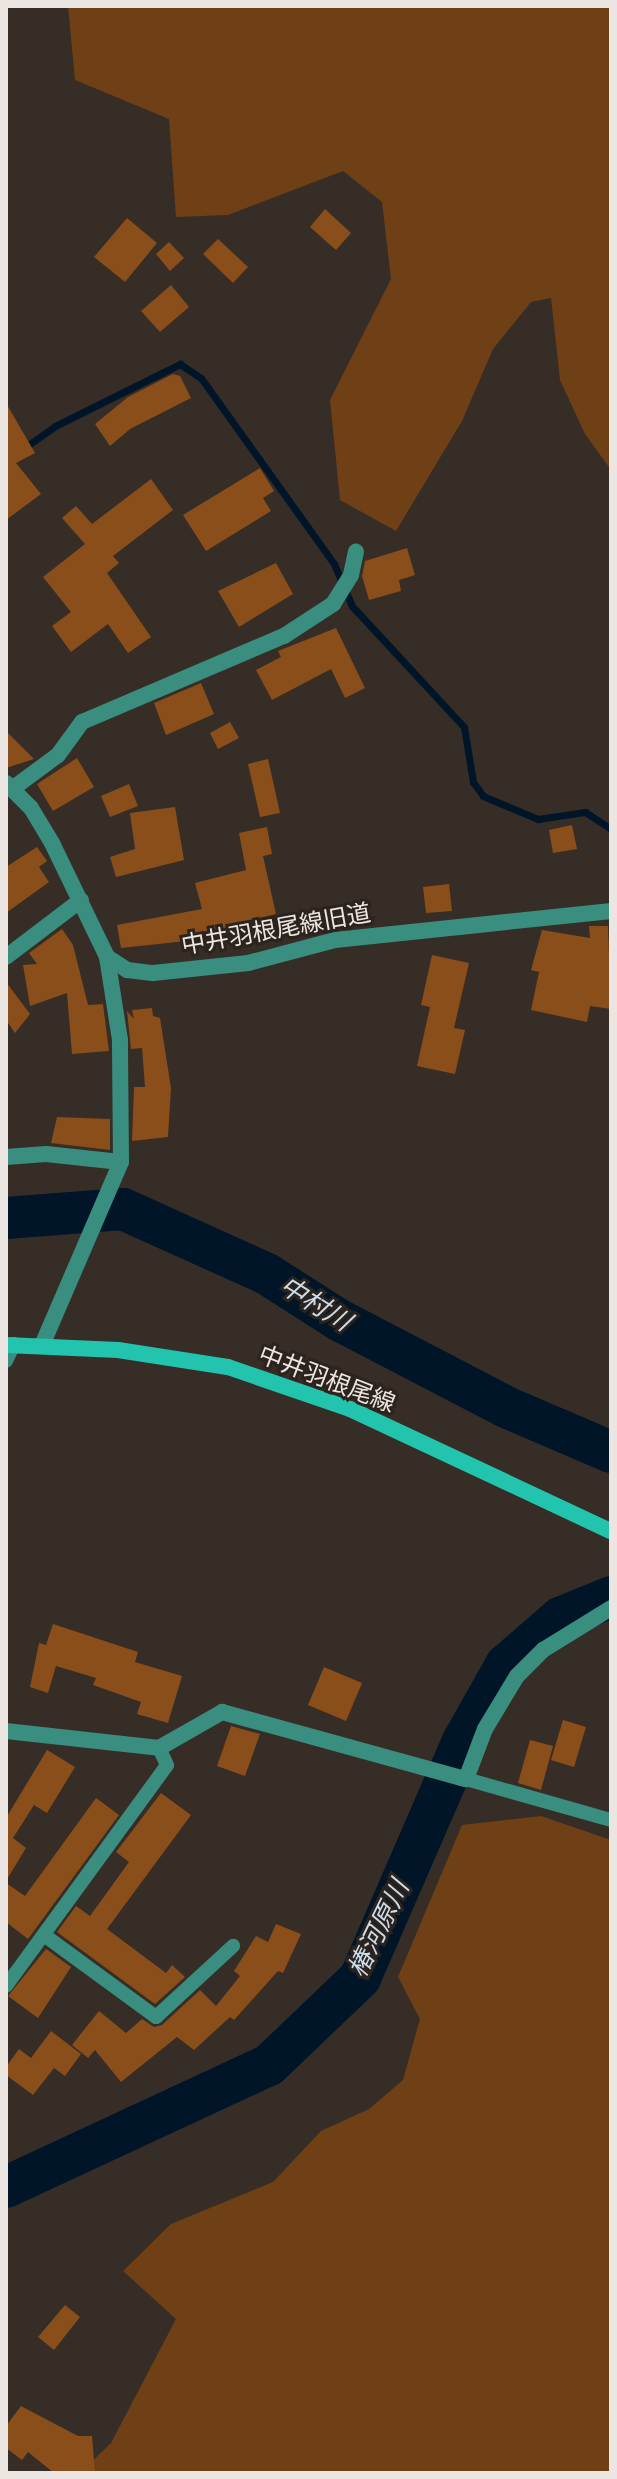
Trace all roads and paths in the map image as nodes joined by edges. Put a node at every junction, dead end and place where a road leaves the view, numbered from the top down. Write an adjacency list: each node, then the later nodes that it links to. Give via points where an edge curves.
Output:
1 (356, 552): 2 (street, via 351,575 333,604 284,636 82,722 58,755)
2 (9, 786): 3 (street, via 38,819)
3 (81, 900): 5 (street); 6 (street)
4 (611, 911): 6 (street, 中井羽根尾線旧道, via 335,940 248,963 153,973 127,970)
5 (6, 957)
6 (107, 957): 9 (street, via 120,1040)
7 (6, 1144): 8 (lane)
8 (13, 1156): 9 (street)
9 (119, 1169): 10 (street)
10 (43, 1343): 11 (main road, 中井羽根尾線); 13 (main road, 中井羽根尾線, via 228,1367 350,1409)
11 (10, 1344): 12 (lane)
12 (6, 1361)
13 (611, 1531)
14 (611, 1608): 17 (street, via 543,1650 517,1676)
15 (6, 1731): 16 (street)
16 (159, 1748): 17 (street, via 222,1712 418,1761); 19 (lane, via 167,1765)
17 (460, 1777): 18 (lane)
18 (611, 1820)
19 (44, 1935): 20 (lane, via 156,2017); 21 (lane)
20 (233, 1946)
21 (6, 1986)

